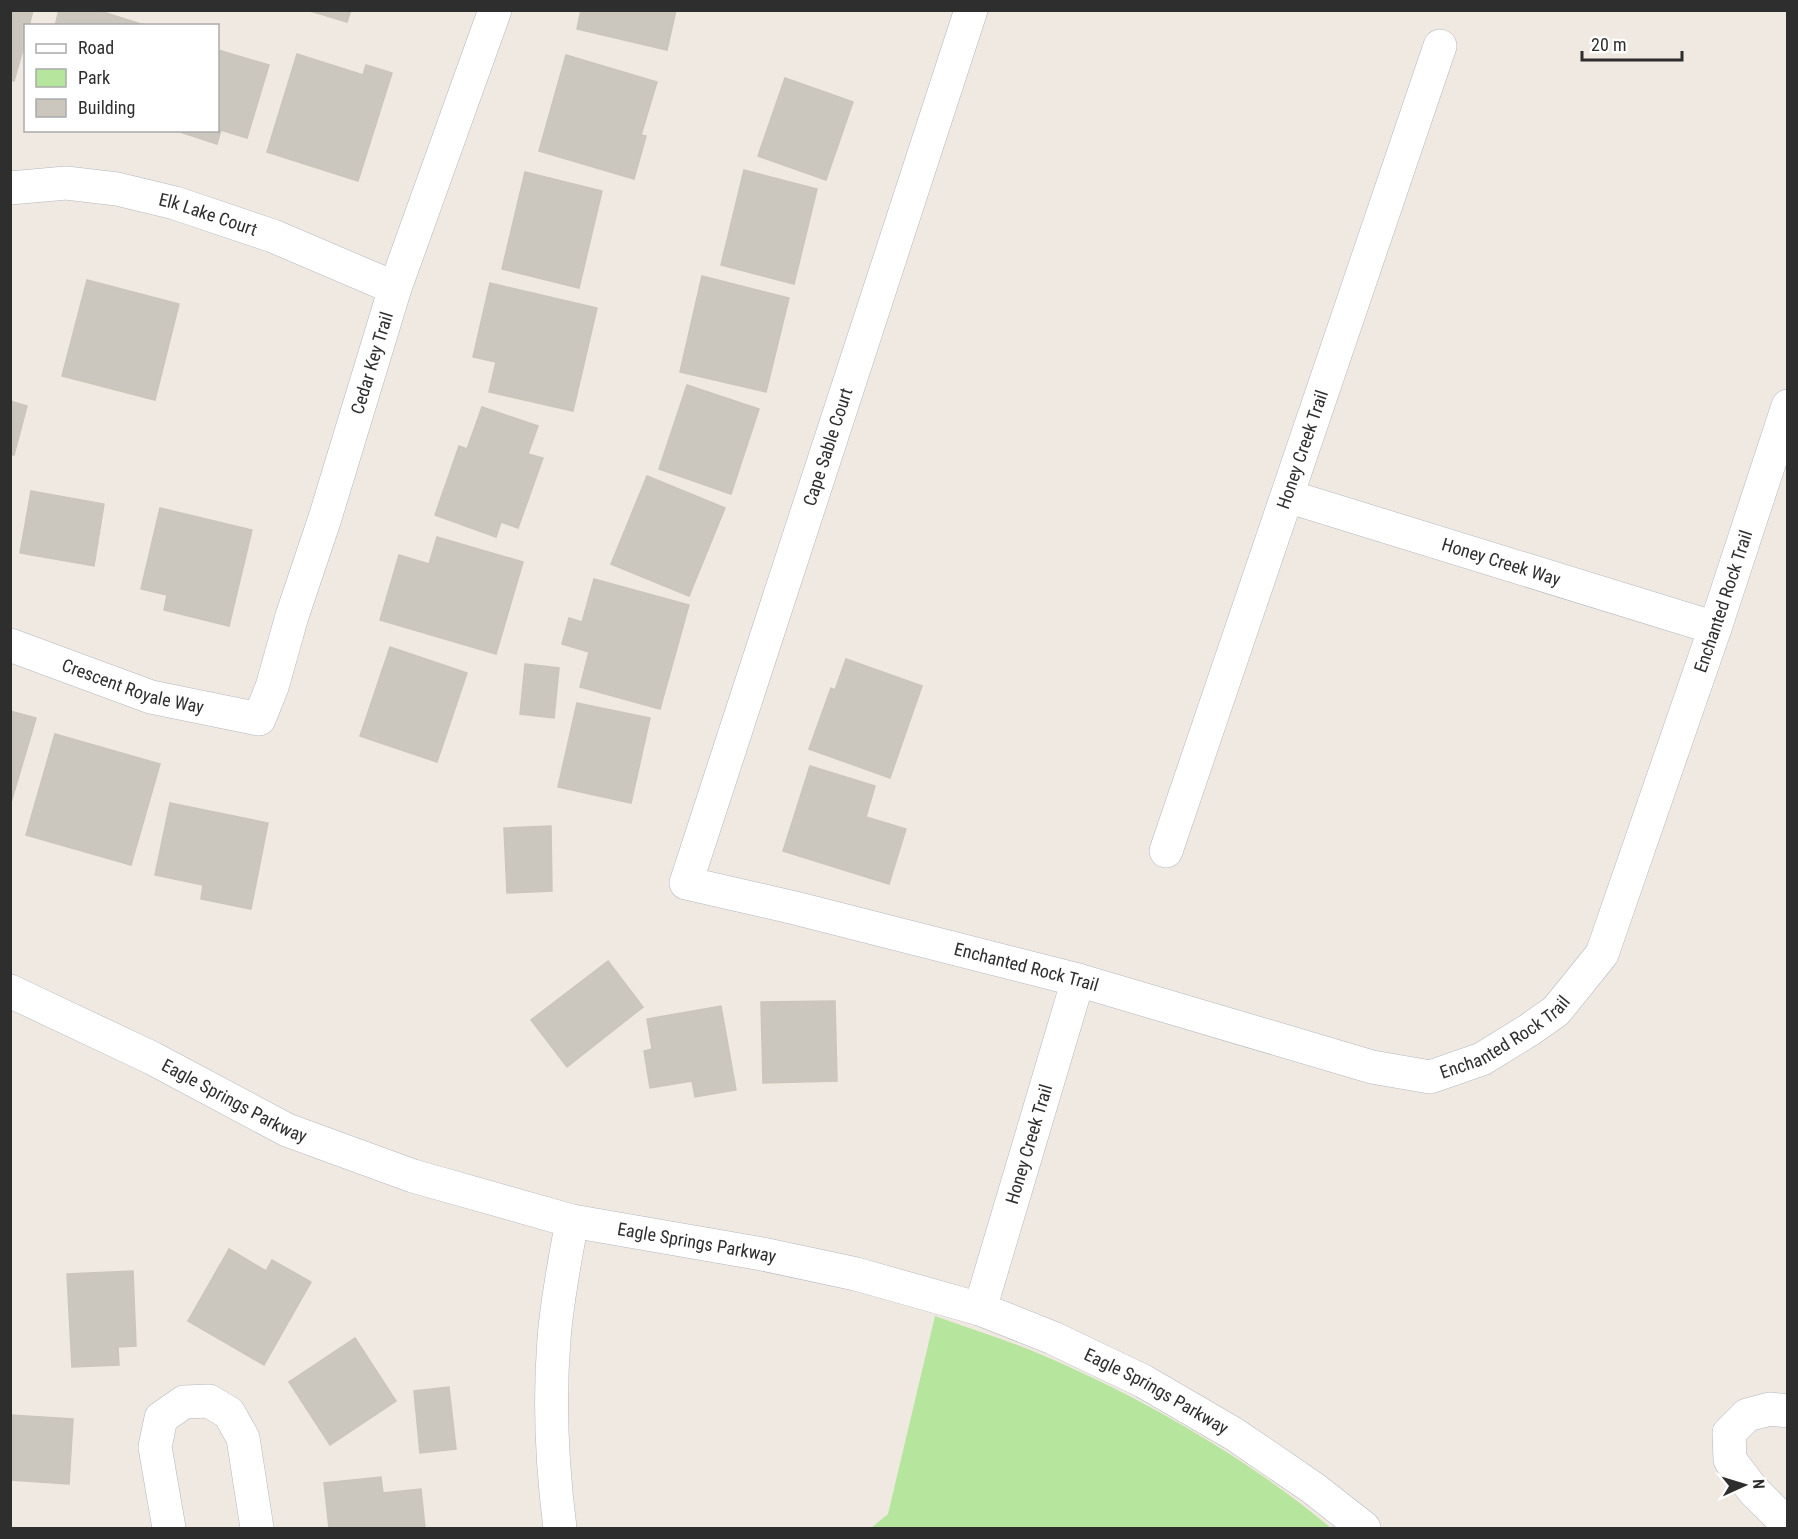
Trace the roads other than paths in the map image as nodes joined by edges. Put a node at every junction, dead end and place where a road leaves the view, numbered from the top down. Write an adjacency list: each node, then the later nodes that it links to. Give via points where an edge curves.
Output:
1 (495, 10): 5 (street, Cedar Key Trail)
2 (971, 10): 12 (street, Cape Sable Court)
3 (1440, 46): 7 (street, Honey Creek Trail)
4 (10, 188): 5 (street, Elk Lake Court, via 66,183 117,189 175,203 273,236)
5 (395, 288): 10 (street, Cedar Key Trail, via 272,687)
6 (1785, 421): 8 (street, Enchanted Rock Trail)
7 (1287, 496): 8 (street, Honey Creek Way); 11 (street, Honey Creek Trail)
8 (1715, 628): 13 (street, Enchanted Rock Trail, via 1602,954 1556,1011 1482,1059 1430,1077 1372,1066)
9 (10, 645): 10 (street, Crescent Royale Way, via 151,697)
10 (259, 718)
11 (1166, 851)
12 (686, 884): 13 (street, Enchanted Rock Trail)
13 (1078, 980): 16 (street, Honey Creek Trail)
14 (10, 991): 15 (street, Eagle Springs Parkway, via 152,1058 287,1130 413,1176)
15 (573, 1221): 16 (street, Eagle Springs Parkway, via 803,1263); 21 (street, via 554,1339 552,1429)
16 (980, 1309): 22 (street, Eagle Springs Parkway, via 1143,1381 1234,1434)
17 (1788, 1411): 18 (street, via 1770,1409 1747,1415 1730,1433 1730,1460)
18 (1788, 1525)
19 (169, 1528): 20 (street, via 155,1447 161,1418 184,1402 209,1401 229,1413 243,1438)
20 (257, 1528)
21 (560, 1528)
22 (1364, 1528)

